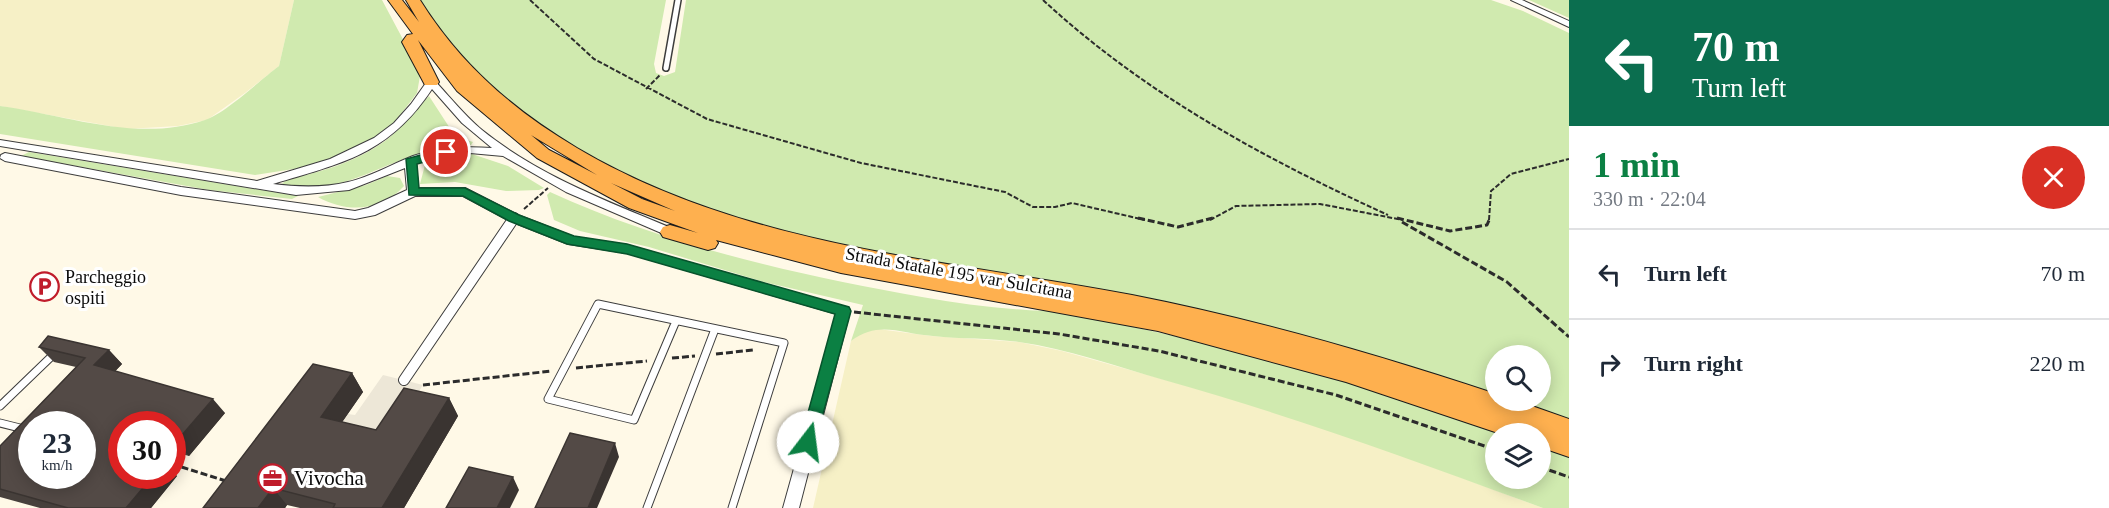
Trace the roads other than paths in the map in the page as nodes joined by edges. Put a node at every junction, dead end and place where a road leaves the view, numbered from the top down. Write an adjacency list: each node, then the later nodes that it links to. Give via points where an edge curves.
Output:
1 (395, 0): 6 (highway, Strada Statale 195 var Sulcitana)
2 (413, 0): 27 (highway, Strada Statale 195 var Sulcitana, via 437,38 477,82 559,147 643,191 750,231 872,259 1114,299 1217,321 1399,371)
3 (678, 0): 7 (lane)
4 (1515, 0): 5 (street)
5 (1569, 24)
6 (415, 33): 8 (highway, via 410,42); 18 (highway, Strada Statale 195 var Sulcitana, via 483,109 586,179 631,201 743,242)
7 (666, 68)
8 (431, 82): 11 (street, via 477,132); 14 (street, via 403,120 370,145 332,164)
9 (0, 143): 10 (street)
10 (18, 146): 12 (street); 14 (street)
11 (506, 153): 13 (street, via 458,151); 17 (street, via 554,183)
12 (3, 159): 15 (street, via 181,191 355,215 371,212)
13 (410, 162): 14 (street, via 349,186 296,191); 15 (street)
14 (255, 186)
15 (413, 192): 16 (street, via 465,192)
16 (514, 218): 22 (street); 32 (street, via 572,241 627,249 844,311)
17 (670, 232): 18 (highway, via 842,276)
18 (863, 272): 25 (highway, Strada Statale 195 var Sulcitana, via 1060,305 1234,342 1326,365)
19 (676, 321): 19 (lane, via 598,304 548,399 634,420); 20 (lane)
20 (715, 329): 30 (lane); 31 (lane, via 784,343)
21 (55, 353): 23 (lane)
22 (404, 380)
23 (0, 406)
24 (0, 423): 26 (lane)
25 (1501, 423)
26 (18, 428)
27 (1569, 429)
28 (1551, 441): 29 (highway)
29 (1569, 447)
30 (647, 508)
31 (732, 508)
32 (791, 508)

